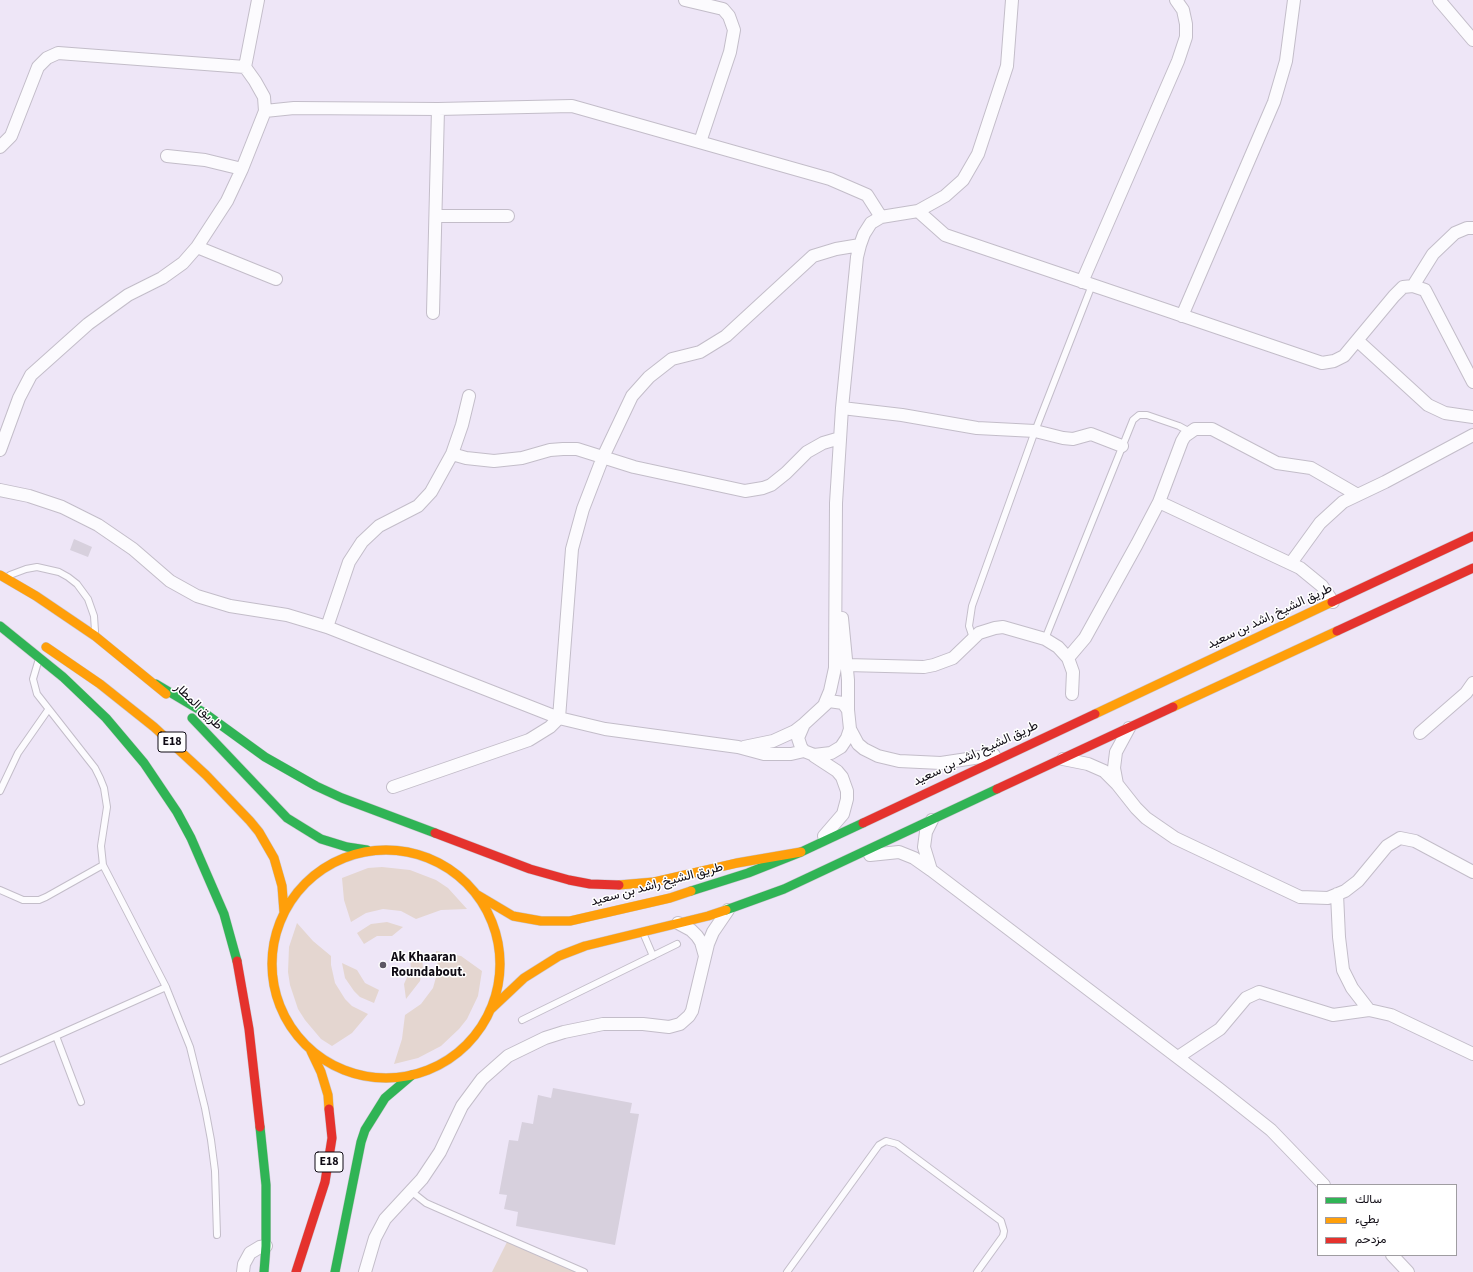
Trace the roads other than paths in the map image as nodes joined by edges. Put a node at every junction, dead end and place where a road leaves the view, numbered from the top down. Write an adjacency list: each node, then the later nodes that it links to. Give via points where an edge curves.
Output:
1 (258, 0): 8 (street)
2 (685, 0): 11 (street, via 723,9 729,16 734,30 730,52)
3 (1012, 0): 15 (street, via 1007,66 978,154 963,180 945,196)
4 (1176, 0): 23 (street, via 1183,10 1186,37)
5 (1294, 0): 26 (street, via 1286,60 1274,102)
6 (1440, 0): 7 (street)
7 (1473, 40)
8 (245, 67): 10 (street, via 264,96); 12 (street, via 58,53 47,58 38,68 11,136)
9 (438, 109): 10 (street, via 302,108); 11 (street, via 572,106); 16 (street)
10 (265, 111): 14 (street)
11 (700, 142): 18 (street, via 830,179 867,195)
12 (0, 148)
13 (167, 156): 14 (street, via 205,160)
14 (242, 169): 21 (street, via 227,201)
15 (918, 211): 18 (street); 23 (street, via 945,235)
16 (436, 216): 17 (street); 25 (street)
17 (508, 216)
18 (881, 217): 20 (street, via 871,223)
19 (1473, 228): 24 (street, via 1455,233 1433,254)
20 (860, 245): 30 (street); 39 (street, via 813,256 726,336 700,352 672,359 649,377 632,396)
21 (197, 247): 22 (street); 37 (street, via 183,263 162,278 128,295 88,324 31,375 19,398)
22 (276, 279)
23 (1087, 283): 26 (street); 32 (lane)
24 (1413, 286): 27 (street, via 1404,287 1394,296); 28 (street, via 1425,290)
25 (434, 313)
26 (1182, 316): 27 (street, via 1322,363 1344,356)
27 (1358, 341): 31 (street, via 1428,405 1445,413)
28 (1473, 382)
29 (469, 396): 38 (street)
30 (842, 408): 32 (street, via 977,428); 35 (street)
31 (1473, 417)
32 (1035, 431): 36 (street, via 1063,438 1096,435); 53 (lane, via 972,606 969,626)
33 (1190, 432): 36 (lane, via 1143,414 1133,420); 41 (street, via 1200,428 1212,429 1277,463 1311,468); 42 (street, via 1180,447)
34 (1473, 435): 41 (street, via 1385,482)
35 (840, 438): 39 (street, via 814,447 779,480 754,490 736,490 650,471); 47 (street, via 836,526)
36 (1122, 446): 54 (lane)
37 (0, 450)
38 (452, 454): 39 (street, via 480,460 508,461 563,448 582,450); 51 (street, via 432,492 425,499 409,512 379,526 358,547 349,562)
39 (603, 457): 64 (street, via 583,509 572,549)
40 (0, 490): 51 (street, via 62,507 98,525 133,549 170,581 197,596 230,606 287,616)
41 (1356, 494): 44 (street, via 1337,506 1320,523)
42 (1159, 502): 44 (street); 56 (street, via 1085,638)
43 (1473, 536): 48 (main road, طريق الشيخ راشد بن سعيد)
44 (1291, 563): 48 (street, via 1315,579)
45 (1473, 569): 66 (main road)
46 (2, 577): 52 (main road, طريق المطار / E18); 52 (lane, via 37,568 59,572 68,577 88,599 94,616)
47 (837, 596): 57 (street); 61 (street, via 835,668)
48 (1333, 602): 70 (main road, طريق الشيخ راشد بن سعيد)
49 (0, 621): 88 (main road, E18, via 100,684 154,727 206,774 250,820 274,858 282,886)
50 (0, 626): 55 (main road)
51 (327, 627): 64 (street)
52 (95, 636): 59 (main road, طريق المطار / E18)
53 (973, 638): 54 (street, via 987,630 1003,627); 57 (street, via 953,658 934,666)
54 (1045, 639): 56 (street, via 1058,647)
55 (40, 658): 62 (lane, via 34,672 34,687); 108 (main road, via 100,713 144,763 191,838 214,888 232,941 245,995 266,1185)
56 (1068, 658): 60 (street, via 1073,672)
57 (847, 665): 63 (street)
58 (1473, 683): 68 (street, via 1466,693)
59 (156, 684): 78 (main road, طريق المطار / E18, via 212,738 287,818 321,839 347,847); 79 (main road, via 193,705 265,757 323,789 530,869 570,880 597,884 654,882)
60 (1072, 694)
61 (825, 703): 63 (street, via 839,701); 65 (street)
62 (48, 710): 75 (lane, via 18,753); 81 (lane, via 95,768 104,788 106,807 101,846)
63 (848, 710): 67 (street)
64 (559, 718): 69 (street, via 605,729); 74 (street, via 529,740)
65 (804, 724): 69 (street, via 773,741); 71 (street, via 798,738 801,747)
66 (1131, 726): 72 (main road); 73 (street, via 1116,752 1114,768)
67 (850, 729): 70 (street, via 858,744 871,753 913,763 954,762); 71 (street, via 844,742 836,750 826,755)
68 (1420, 733)
69 (738, 747): 71 (street, via 764,754)
70 (1015, 751): 77 (main road, طريق الشيخ راشد بن سعيد)
71 (807, 752): 77 (street, via 837,770 847,791 843,814)
72 (1062, 758): 73 (street, via 1097,767); 76 (main road)
73 (1117, 784): 86 (street, via 1146,818 1175,838 1300,897 1328,898)
74 (393, 787)
75 (0, 791)
76 (933, 819): 80 (main road); 82 (street, via 926,832 924,847)
77 (818, 843): 79 (main road, طريق الشيخ راشد بن سعيد)
78 (374, 850): 85 (main road, via 403,851 431,859 456,874); 88 (main road, via 346,857 321,870 300,889)
79 (800, 852): 85 (main road, طريق الشيخ راشد بن سعيد, via 676,896 570,920 541,921 513,916)
80 (855, 856): 82 (street, via 899,852 914,858); 87 (main road, via 784,889)
81 (103, 865): 84 (lane, via 39,900 24,900); 94 (lane)
82 (931, 870): 101 (street)
83 (1473, 872): 86 (street, via 1415,841 1400,838 1387,846 1358,881)
84 (0, 890)
85 (476, 894): 95 (main road, via 491,921 499,950 498,980)
86 (1337, 894): 96 (street, via 1343,970 1352,988)
87 (728, 909): 89 (main road); 93 (street, via 713,932)
88 (284, 912): 99 (main road, via 276,933 272,955 274,986 291,1028)
89 (678, 923): 90 (main road); 93 (street, via 697,936)
90 (642, 932): 92 (lane); 95 (main road, via 578,948 547,962 516,984)
91 (677, 944): 92 (lane)
92 (653, 956): 97 (lane)
93 (705, 957): 106 (street, via 692,1011 680,1024 669,1027 623,1023 583,1027 526,1046 495,1066 462,1106 437,1157)
94 (166, 987): 98 (lane); 107 (lane, via 190,1047 206,1108 214,1171)
95 (490, 1010): 103 (main road, via 475,1035 459,1051 441,1064)
96 (1369, 1010): 100 (street, via 1391,1015); 101 (street, via 1333,1015 1259,992 1246,998 1220,1029)
97 (522, 1020)
98 (56, 1036): 102 (lane); 104 (lane)
99 (311, 1050): 103 (main road, via 334,1066 359,1075 387,1078); 112 (main road, E18, via 328,1095 332,1138 325,1182)
100 (1473, 1054)
101 (1178, 1057): 105 (street, via 1271,1130)
102 (0, 1061)
103 (414, 1074): 113 (main road, E18, via 385,1098 365,1130)
104 (80, 1102)
105 (1323, 1184)
106 (412, 1192): 114 (street, via 385,1218 375,1238); 115 (lane, via 426,1203)
107 (216, 1235)
108 (266, 1246): 110 (street, via 250,1253 244,1264); 111 (main road)
109 (1393, 1256): 118 (street)
110 (244, 1272)
111 (264, 1272)
112 (296, 1272)
113 (335, 1272)
114 (365, 1272)
115 (584, 1272)
116 (787, 1272): 117 (lane, via 879,1145 886,1141 897,1144 1001,1221 1003,1236)
117 (977, 1272)
118 (1408, 1272)

